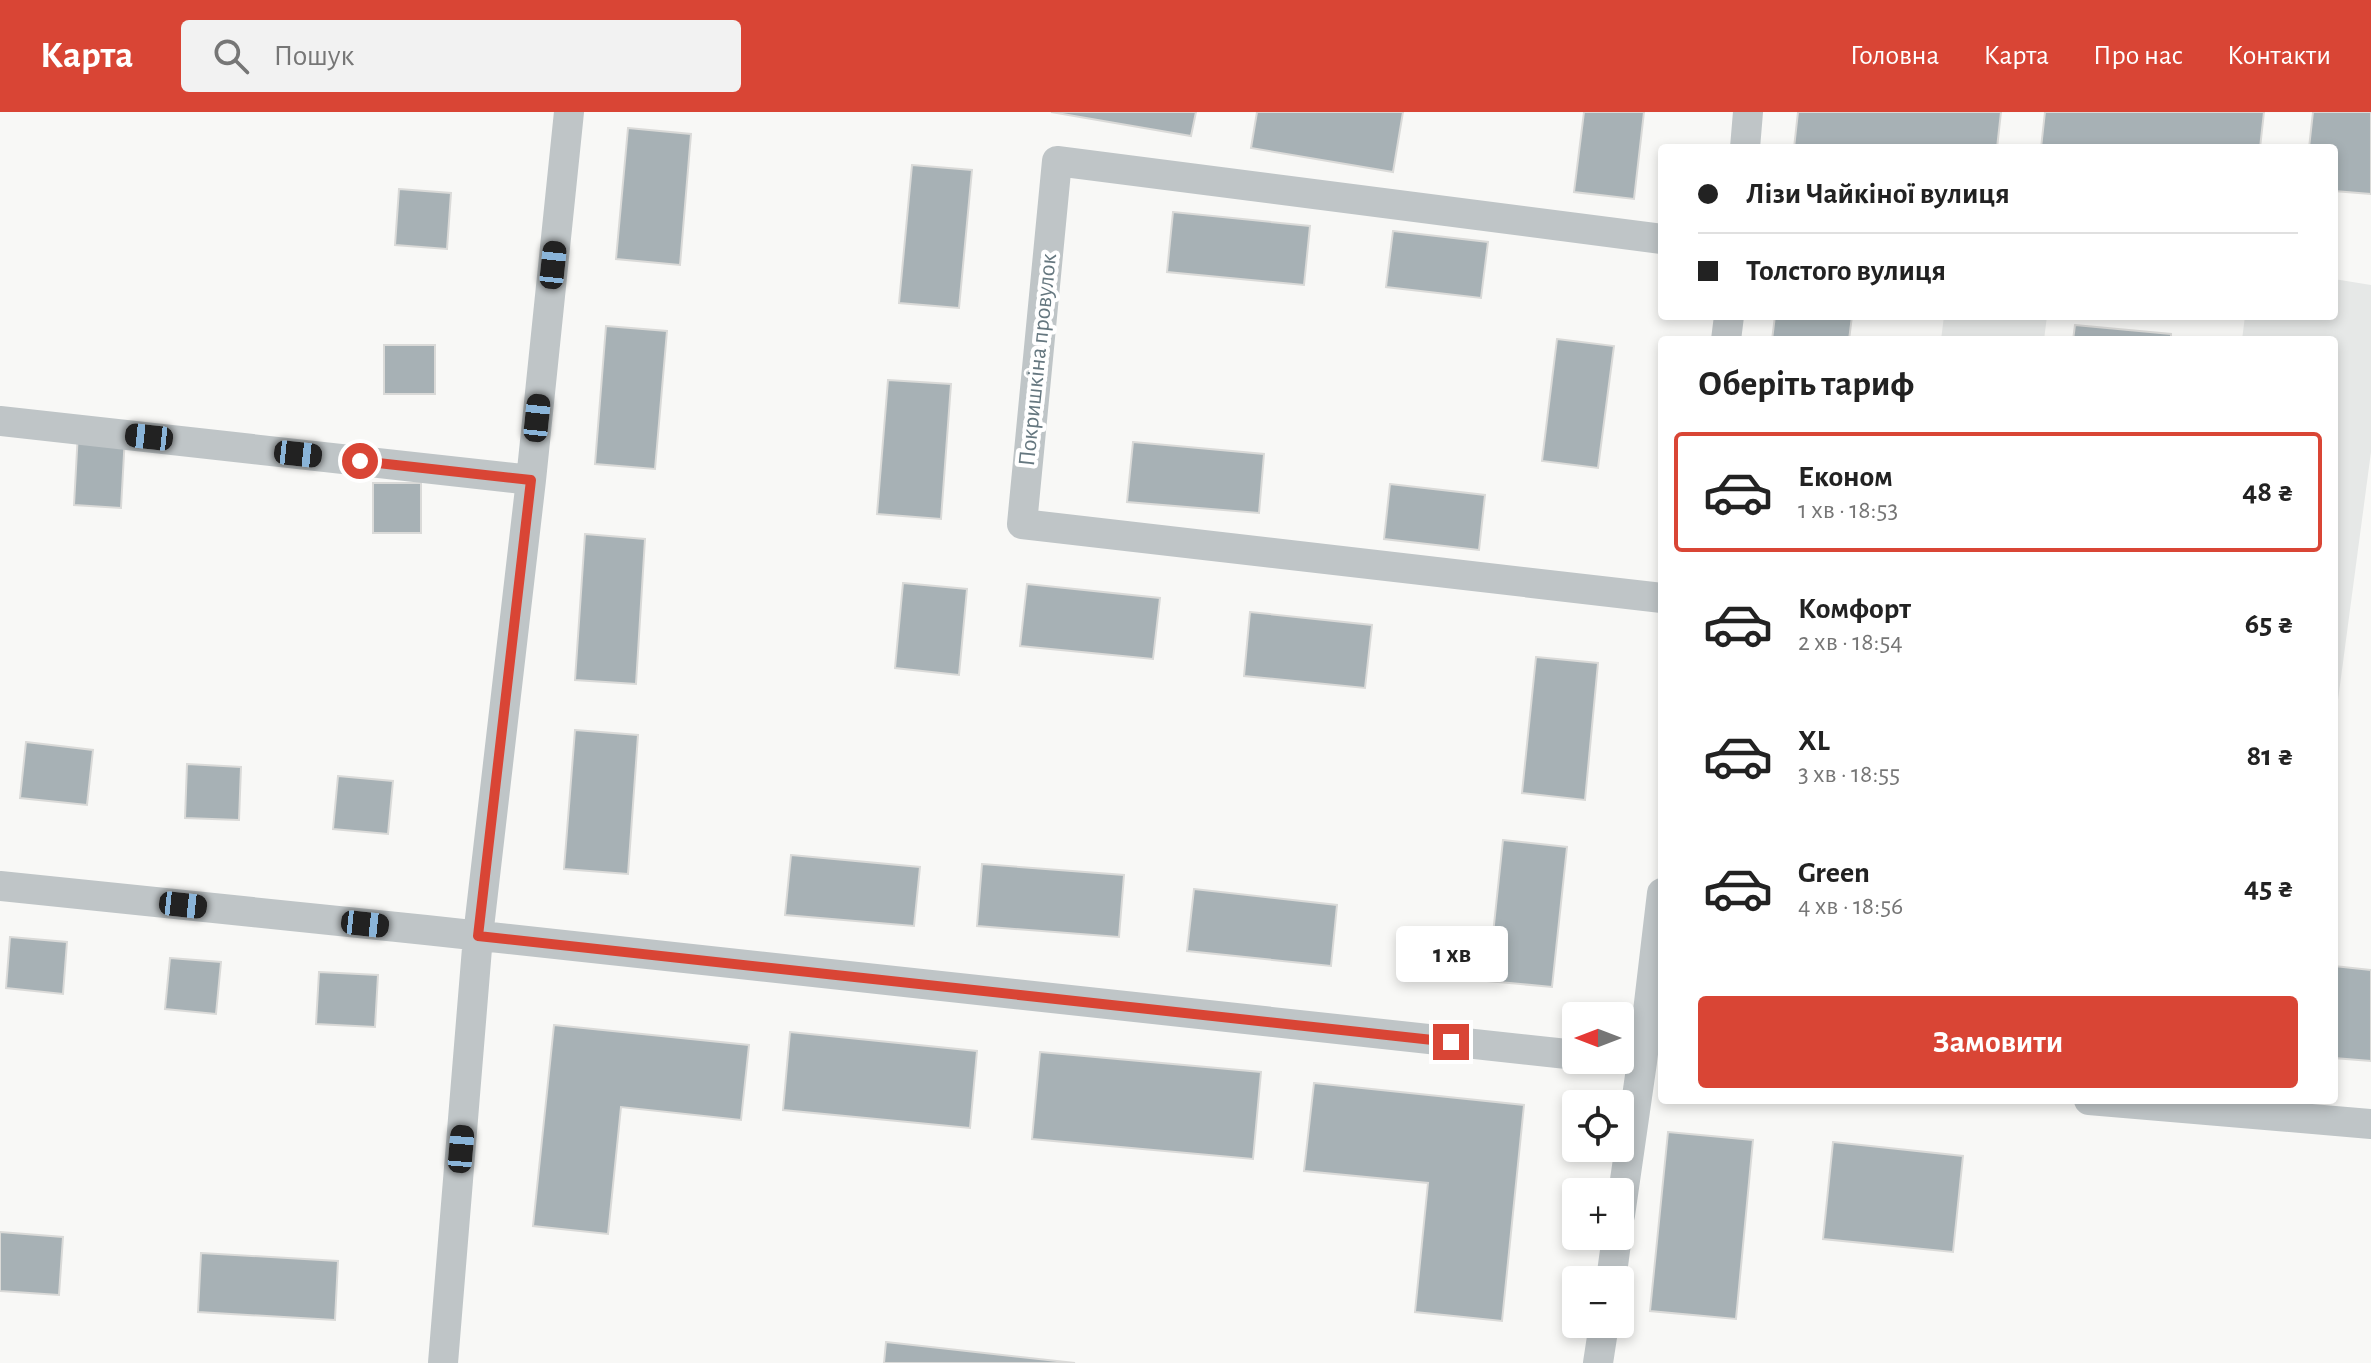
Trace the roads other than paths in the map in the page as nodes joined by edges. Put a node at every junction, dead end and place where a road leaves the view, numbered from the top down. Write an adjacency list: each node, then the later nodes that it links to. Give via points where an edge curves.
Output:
1 (569, 112): 6 (street)
2 (1748, 112): 3 (street)
3 (1745, 144)
4 (1658, 238): 7 (street, Покришкіна провулок, via 1057,161 1022,524)
5 (0, 421): 6 (street)
6 (531, 480): 10 (street)
7 (1658, 598)
8 (0, 886): 10 (street)
9 (1658, 925): 12 (street)
10 (478, 936): 11 (street); 17 (street)
11 (1562, 1053)
12 (1641, 1062): 15 (street)
13 (2136, 1104): 14 (street)
14 (2371, 1124)
15 (1625, 1178)
16 (1602, 1338): 18 (street)
17 (443, 1363)
18 (1598, 1363)

